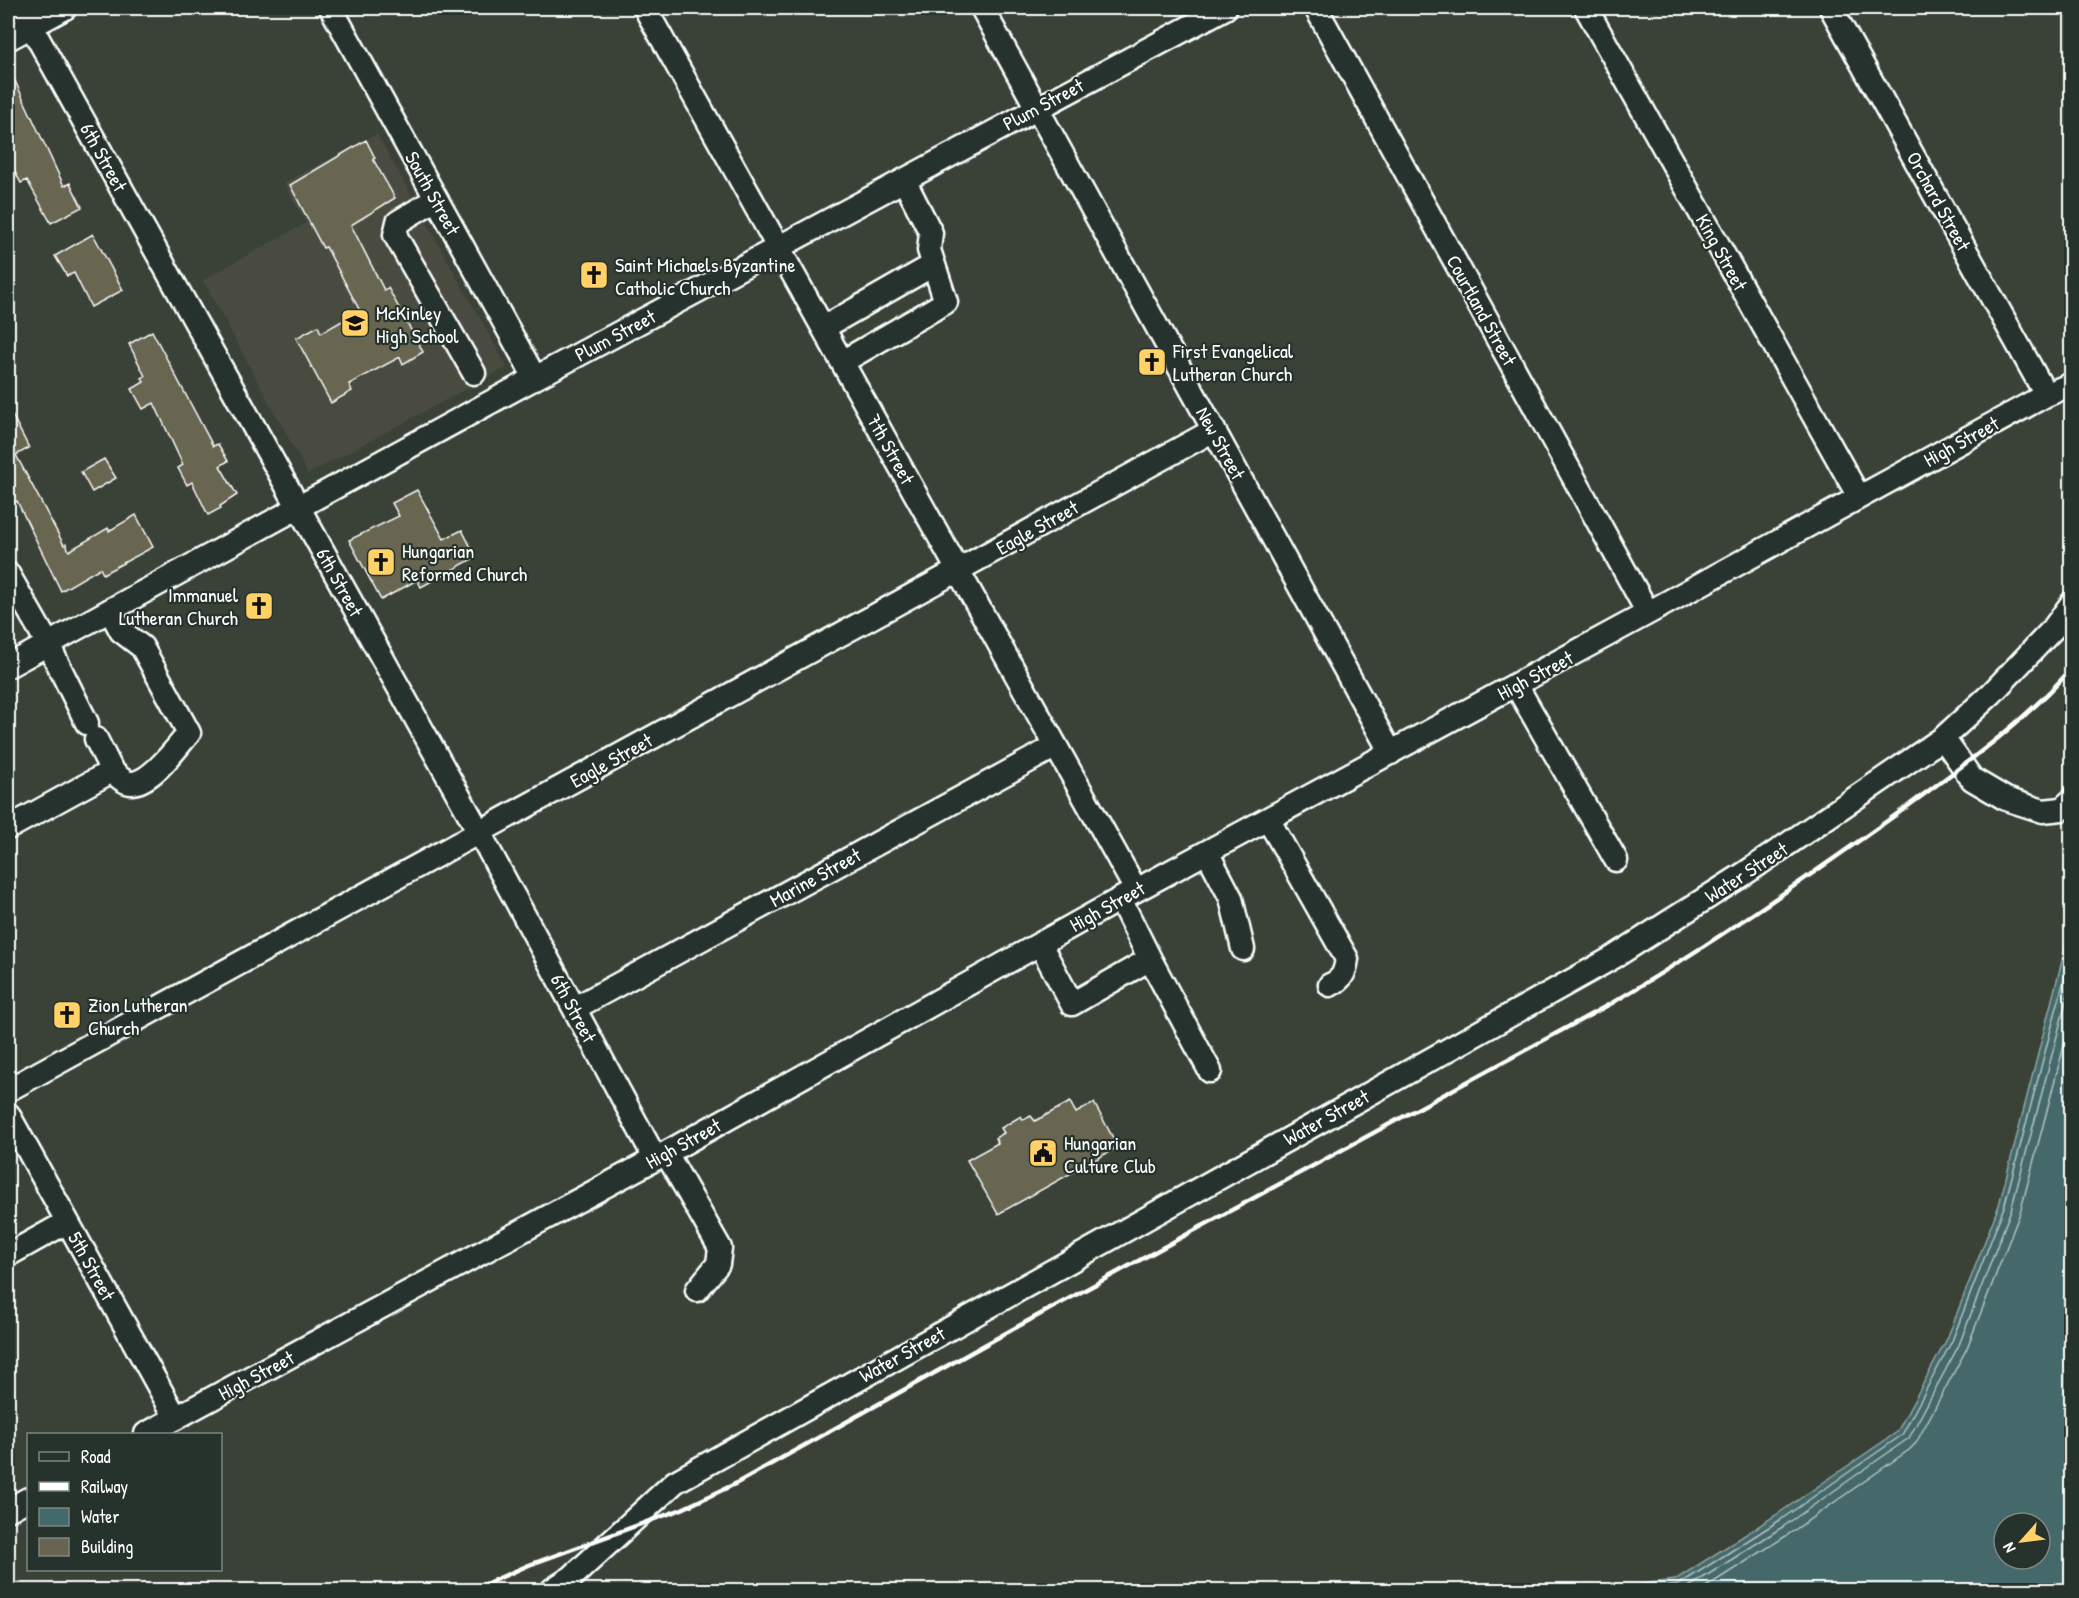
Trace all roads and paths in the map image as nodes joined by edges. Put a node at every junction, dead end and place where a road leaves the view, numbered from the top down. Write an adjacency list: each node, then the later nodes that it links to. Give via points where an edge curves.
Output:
1 (65, 8): 9 (street)
2 (331, 8): 13 (street, South Street)
3 (645, 8): 14 (street, 7th Street)
4 (982, 8): 11 (street, New Street)
5 (1225, 8): 11 (street, Plum Street)
6 (1316, 8): 29 (street, Courtland Street)
7 (1586, 8): 23 (street, King Street)
8 (1832, 8): 21 (street, Orchard Street)
9 (27, 17): 10 (street); 24 (street, 6th Street)
10 (8, 39)
11 (1037, 107): 12 (street, Plum Street); 22 (street, New Street)
12 (904, 180): 14 (street, Plum Street); 15 (street, via 931,233 929,250)
13 (436, 199): 18 (street, via 398,222 395,235); 19 (street, South Street)
14 (779, 248): 16 (street, 7th Street); 19 (street, Plum Street)
15 (933, 265): 16 (street); 17 (street, via 946,302)
16 (823, 328): 17 (street, 7th Street)
17 (842, 362): 25 (street, 7th Street)
18 (474, 373)
19 (535, 378): 24 (street, Plum Street)
20 (2072, 384): 21 (street, High Street)
21 (2046, 395): 23 (street, High Street)
22 (1214, 430): 25 (street, Eagle Street); 35 (street, New Street)
23 (1859, 497): 29 (street, High Street)
24 (298, 507): 28 (street, Plum Street); 40 (street, 6th Street)
25 (958, 570): 34 (street, 7th Street); 40 (street, Eagle Street)
26 (8, 573): 30 (street)
27 (2072, 603): 33 (street, Water Street, via 1992,693)
28 (110, 610): 30 (street, Plum Street); 36 (street, via 122,632 142,647 189,733 142,781 131,783)
29 (1648, 614): 32 (street, High Street)
30 (48, 644): 31 (street, Plum Street); 36 (street)
31 (8, 666)
32 (1516, 685): 35 (street, High Street); 42 (street)
33 (1943, 738): 37 (street, via 1972,779 2006,799 2043,811 2062,809); 60 (street, Water Street, via 1614,957 675,1482 572,1577)
34 (1056, 746): 43 (street, 7th Street); 48 (street, Marine Street)
35 (1391, 753): 38 (street, High Street)
36 (112, 771): 39 (street)
37 (2072, 800)
38 (1268, 819): 41 (street, High Street); 47 (street, via 1347,959 1340,981)
39 (8, 828)
40 (479, 832): 48 (street, 6th Street); 50 (street, Eagle Street)
41 (1207, 852): 43 (street, High Street); 45 (street, via 1231,898)
42 (1616, 861)
43 (1128, 895): 44 (street, High Street); 46 (street, 7th Street)
44 (1040, 944): 46 (street, via 1072,1004); 52 (street, High Street)
45 (1243, 949)
46 (1150, 959): 49 (street, 7th Street)
47 (1330, 985)
48 (575, 1008): 52 (street, 6th Street)
49 (1210, 1071)
50 (8, 1090)
51 (8, 1114): 53 (street, 5th Street)
52 (660, 1155): 55 (street, 6th Street, via 720,1248 718,1264); 56 (street, High Street)
53 (67, 1222): 54 (street); 56 (street, 5th Street)
54 (8, 1255)
55 (697, 1290)
56 (176, 1418): 57 (street, High Street)
57 (148, 1433)
58 (27, 1500): 59 (street)
59 (8, 1510)
60 (552, 1590)

